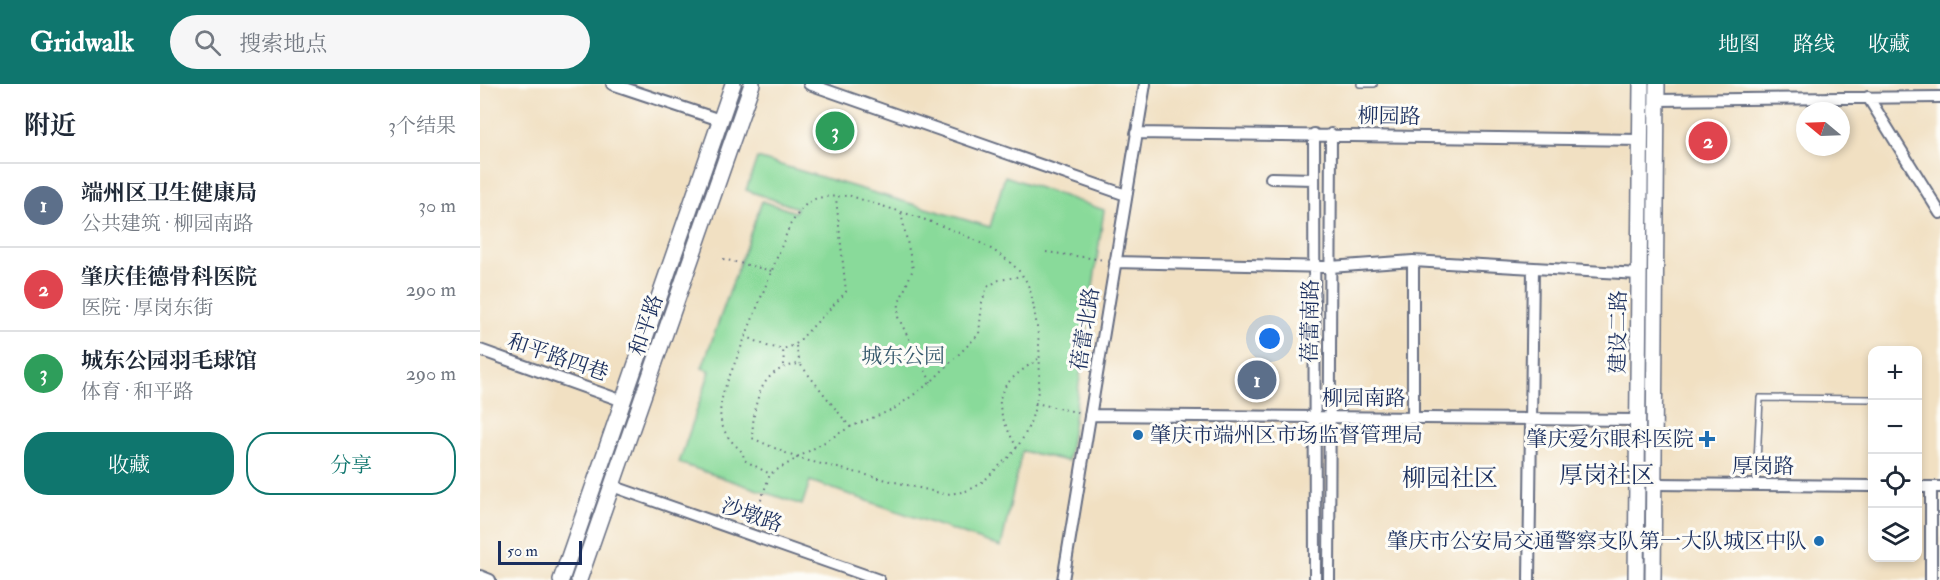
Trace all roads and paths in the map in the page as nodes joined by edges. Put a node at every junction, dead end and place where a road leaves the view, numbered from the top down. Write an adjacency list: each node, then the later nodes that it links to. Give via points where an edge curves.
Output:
1 (612, 84): 13 (street)
2 (733, 84): 13 (main road, 和平路)
3 (752, 84): 57 (main road, 和平路)
4 (809, 84): 20 (street)
5 (1145, 84): 14 (street, 蓓蕾北路)
6 (1360, 84): 7 (lane)
7 (1374, 84)
8 (1641, 84): 17 (main road, 建设二路)
9 (1658, 84): 12 (main road, 建设二路)
10 (1868, 97): 11 (street); 12 (street); 23 (street)
11 (1940, 97)
12 (1657, 100): 55 (main road, 建设二路)
13 (720, 120): 43 (main road, 和平路)
14 (1136, 133): 15 (street, 柳园路); 20 (street, 蓓蕾北路)
15 (1314, 134): 16 (street, 柳园路); 19 (street, 蓓蕾南路)
16 (1331, 134): 17 (street, 柳园路); 29 (street, 蓓蕾南路)
17 (1641, 140): 32 (main road, 建设二路)
18 (1271, 178): 19 (street)
19 (1314, 179): 28 (street, 蓓蕾南路)
20 (1126, 195): 27 (street, 蓓蕾北路)
21 (836, 198): 22 (path, via 848,195); 31 (path, via 819,197 804,205 790,225); 35 (path, via 846,292)
22 (901, 213): 33 (path, via 987,245); 41 (path, via 912,269 898,317)
23 (1940, 213)
24 (1046, 252): 27 (path)
25 (723, 259): 31 (path)
26 (1413, 261): 29 (street); 30 (street); 48 (street)
27 (1115, 262): 28 (street); 45 (street, 蓓蕾北路)
28 (1314, 266): 29 (street); 46 (street, 蓓蕾南路)
29 (1330, 267): 47 (street, 蓓蕾南路)
30 (1533, 268): 32 (street); 49 (street)
31 (771, 271): 34 (path)
32 (1639, 274): 50 (main road, 建设二路)
33 (1023, 276): 38 (path, via 1037,324); 41 (path, via 999,280 987,287 980,333)
34 (745, 336): 36 (path); 54 (path, via 718,411 722,428 743,451 744,460)
35 (795, 345): 36 (path); 39 (path)
36 (783, 349): 40 (path)
37 (480, 350): 43 (street, 和平路四巷)
38 (1039, 358): 44 (path); 52 (path, via 1004,386 999,398 1001,419)
39 (800, 364): 40 (path); 51 (path)
40 (784, 365): 53 (path, via 767,378 754,405 752,438)
41 (931, 382): 51 (path, via 894,409)
42 (1868, 399): 56 (lane, via 1760,398)
43 (623, 401): 63 (main road, 和平路)
44 (1035, 403): 45 (path); 52 (path)
45 (1090, 415): 46 (street, 柳园南路); 66 (street, 蓓蕾北路)
46 (1315, 418): 47 (street, 柳园南路); 67 (street, 蓓蕾南路)
47 (1329, 418): 48 (street, 柳园南路); 68 (street, 蓓蕾南路)
48 (1413, 418): 49 (street, 柳园南路)
49 (1531, 419): 50 (street, 柳园南路); 69 (street)
50 (1638, 420): 70 (main road, 建设二路)
51 (850, 427): 53 (path)
52 (1017, 448): 53 (path, via 979,486 962,493 944,494)
53 (797, 458): 54 (path)
54 (770, 474): 60 (path)
55 (1654, 484): 56 (street, 厚岗路); 71 (main road, 建设二路)
56 (1755, 485): 58 (street, 厚岗路)
57 (612, 486): 60 (street, 沙墩路); 64 (main road, 和平路)
58 (1868, 486)
59 (1935, 487): 72 (street)
60 (750, 535): 65 (street, 沙墩路)
61 (480, 576): 62 (street)
62 (490, 580)
63 (561, 580)
64 (579, 580)
65 (879, 580)
66 (1063, 580)
67 (1315, 580)
68 (1329, 580)
69 (1529, 580)
70 (1636, 580)
71 (1653, 580)
72 (1931, 580)

